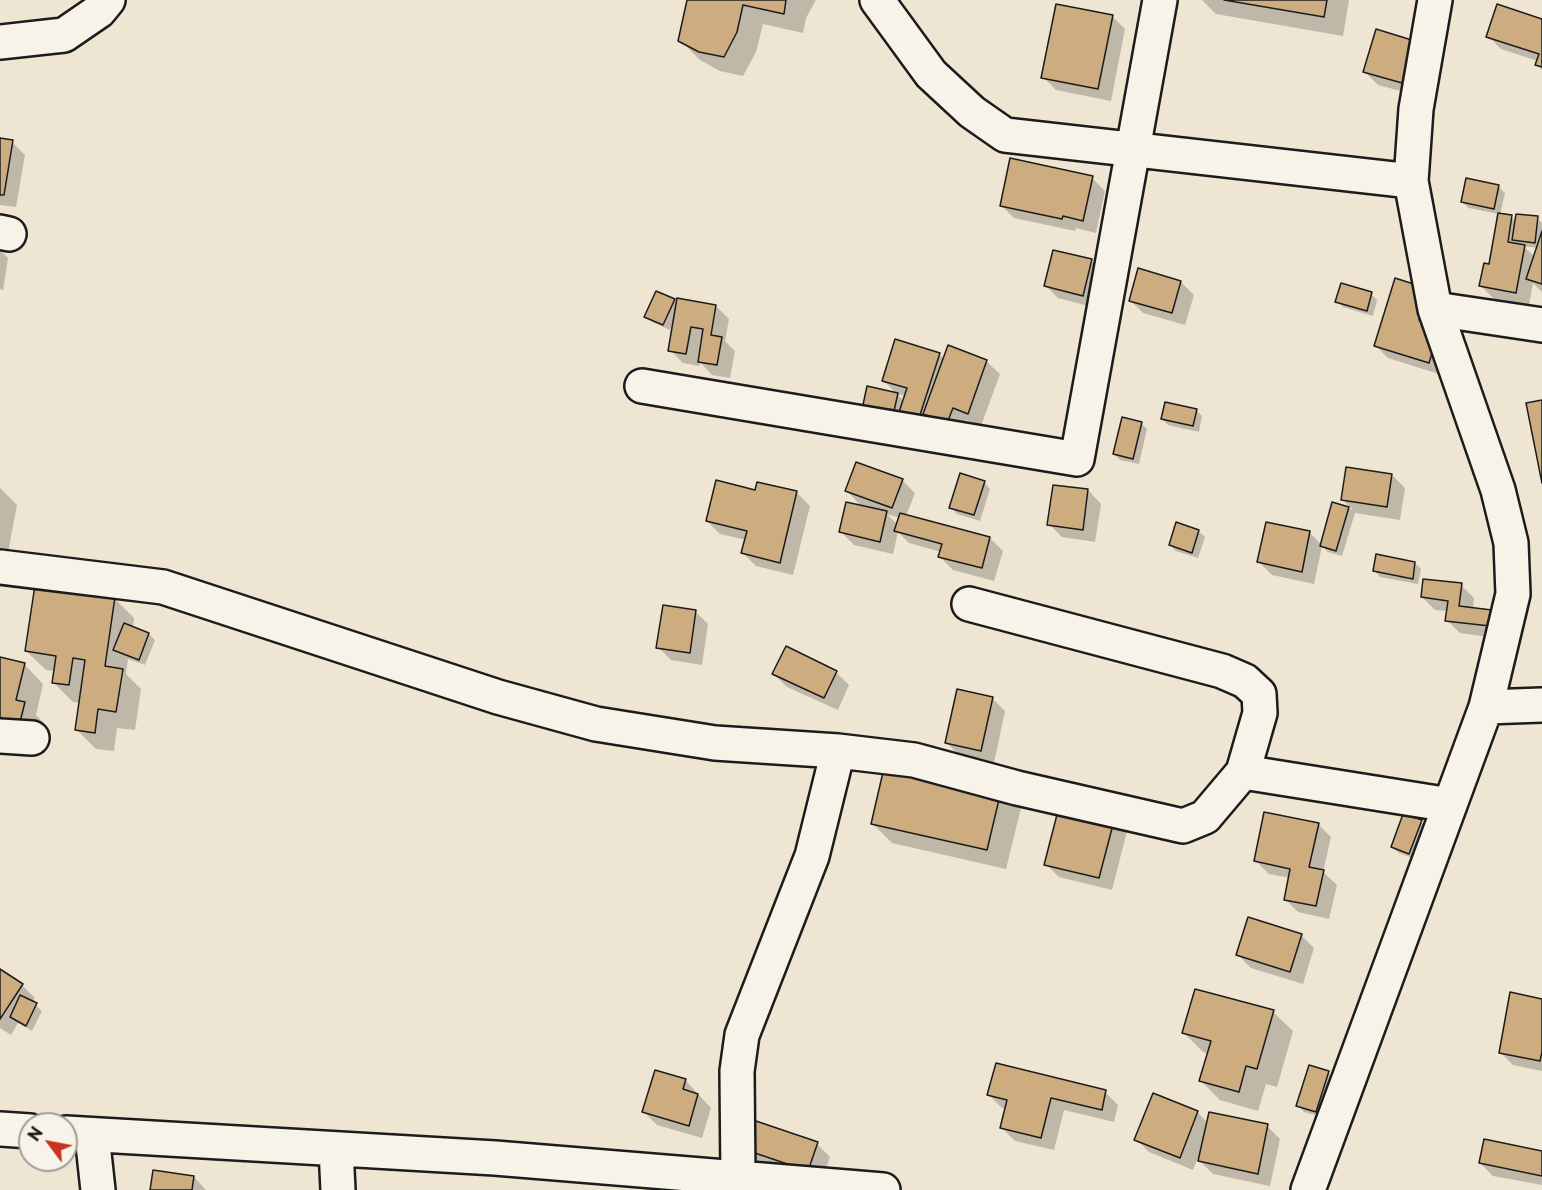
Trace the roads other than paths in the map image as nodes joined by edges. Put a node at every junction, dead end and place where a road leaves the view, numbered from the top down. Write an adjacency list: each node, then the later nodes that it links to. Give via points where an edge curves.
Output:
1 (108, 0): 5 (street, via 99,11 64,35)
2 (877, 0): 6 (street, via 931,74 972,112 1005,135)
3 (1160, 0): 6 (street)
4 (1435, 0): 7 (street, via 1416,109)
5 (0, 42)
6 (1132, 149): 7 (street); 10 (street, via 1077,459)
7 (1411, 182): 8 (street)
8 (1436, 309): 9 (street); 14 (street, via 1498,490 1511,543 1513,594)
9 (1542, 325)
10 (642, 386)
11 (0, 567): 17 (street, via 163,587 498,697 596,724 715,743)
12 (969, 604): 18 (street, via 1222,671 1245,681 1259,694 1260,713)
13 (1542, 705): 14 (street)
14 (1485, 707): 19 (street)
15 (0, 736): 16 (street)
16 (33, 738)
17 (838, 751): 18 (street, via 914,760 1184,826 1205,817); 24 (street, via 812,856 742,1035 737,1071)
18 (1243, 772): 19 (street)
19 (1450, 805): 28 (street)
20 (0, 1129): 21 (street)
21 (18, 1130)
22 (79, 1134): 23 (street); 25 (street)
23 (336, 1149): 24 (street); 26 (street)
24 (738, 1178): 27 (street)
25 (98, 1190)
26 (338, 1190)
27 (883, 1190)
28 (1308, 1190)

